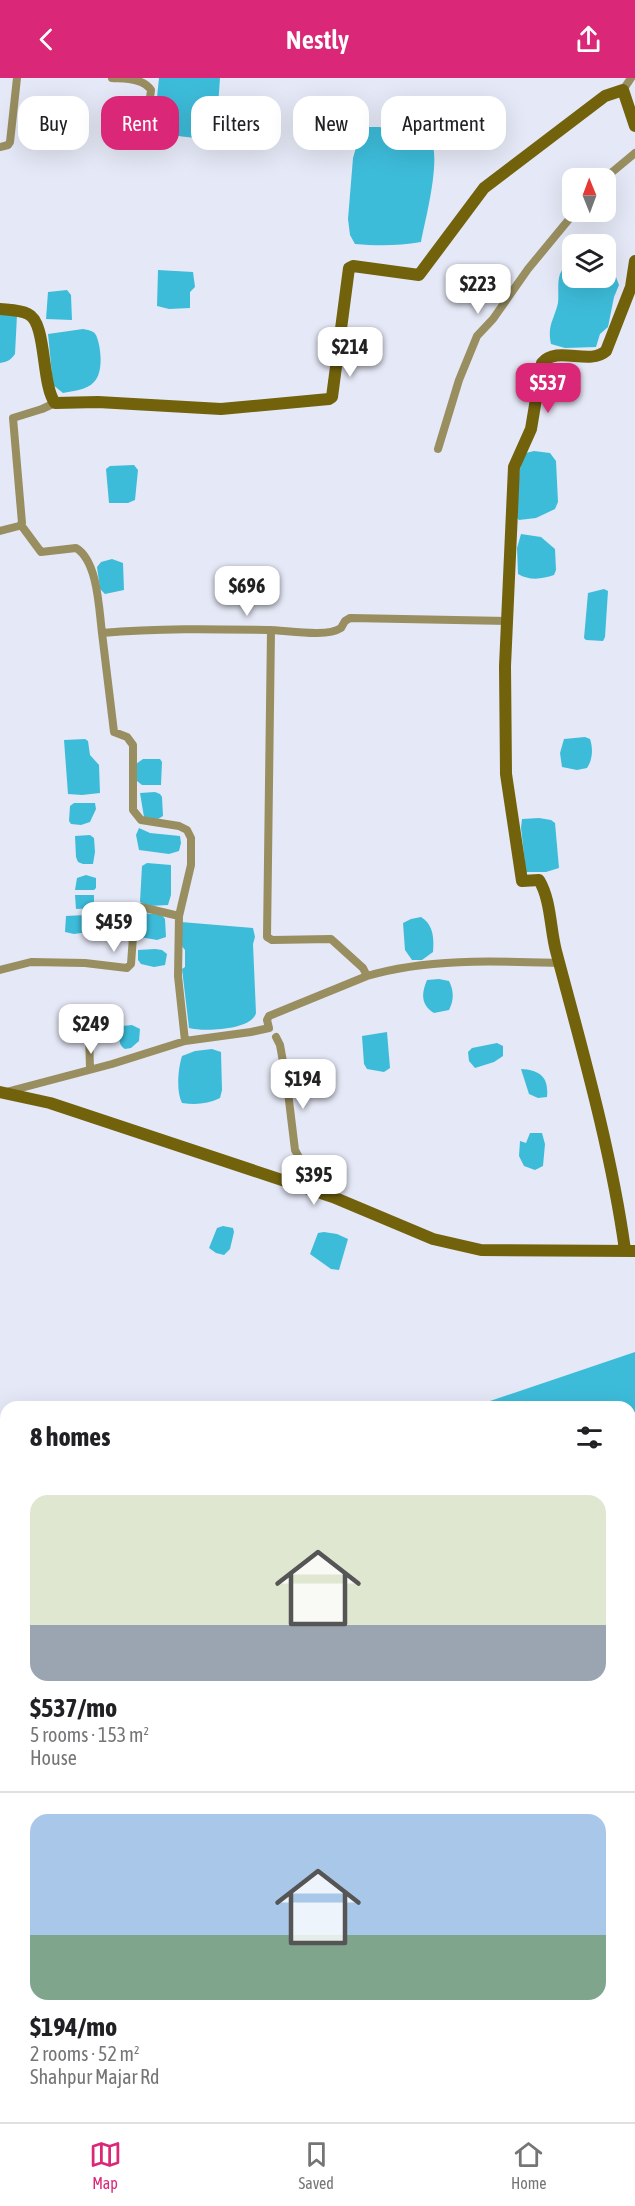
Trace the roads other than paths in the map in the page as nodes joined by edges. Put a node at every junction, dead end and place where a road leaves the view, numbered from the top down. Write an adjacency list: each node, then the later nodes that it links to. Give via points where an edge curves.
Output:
1 (17, 78): 7 (street, via 10,142)
2 (112, 78): 5 (street, via 147,84)
3 (632, 78): 4 (street)
4 (623, 90): 6 (street); 13 (street, via 605,96 484,188 419,275 349,268 331,398 221,409)
5 (150, 96)
6 (635, 126)
7 (0, 147)
8 (635, 153): 9 (street)
9 (616, 169)
10 (567, 222): 14 (street, via 477,336)
11 (635, 261): 17 (street, via 632,287 606,351 598,355 551,356 542,363 531,429 514,467)
12 (0, 309): 13 (street, via 28,314 36,323 48,392)
13 (54, 403): 15 (street, via 12,420)
14 (438, 449)
15 (21, 525): 16 (street); 19 (street, via 40,552 76,548 85,555 96,588)
16 (0, 531)
17 (508, 621): 18 (street, via 350,618 338,631); 21 (street, via 506,774 522,881 538,880 544,889)
18 (271, 630): 19 (street); 23 (street, via 267,937 331,939)
19 (102, 633): 20 (street, via 114,732 127,737 133,745 133,810 141,820 179,826 191,838 191,865)
20 (178, 915): 22 (street, via 135,909 131,964 127,968 31,962); 26 (street)
21 (559, 963): 23 (street, via 483,961); 30 (street)
22 (0, 970)
23 (367, 976): 26 (street, via 269,1016 269,1028)
24 (89, 1033): 27 (street)
25 (276, 1037): 29 (street, via 287,1083 295,1150)
26 (184, 1041): 27 (street)
27 (90, 1069): 28 (street)
28 (2, 1091): 29 (street, via 50,1103)
29 (317, 1191): 30 (street, via 433,1239 481,1250)
30 (630, 1250)

